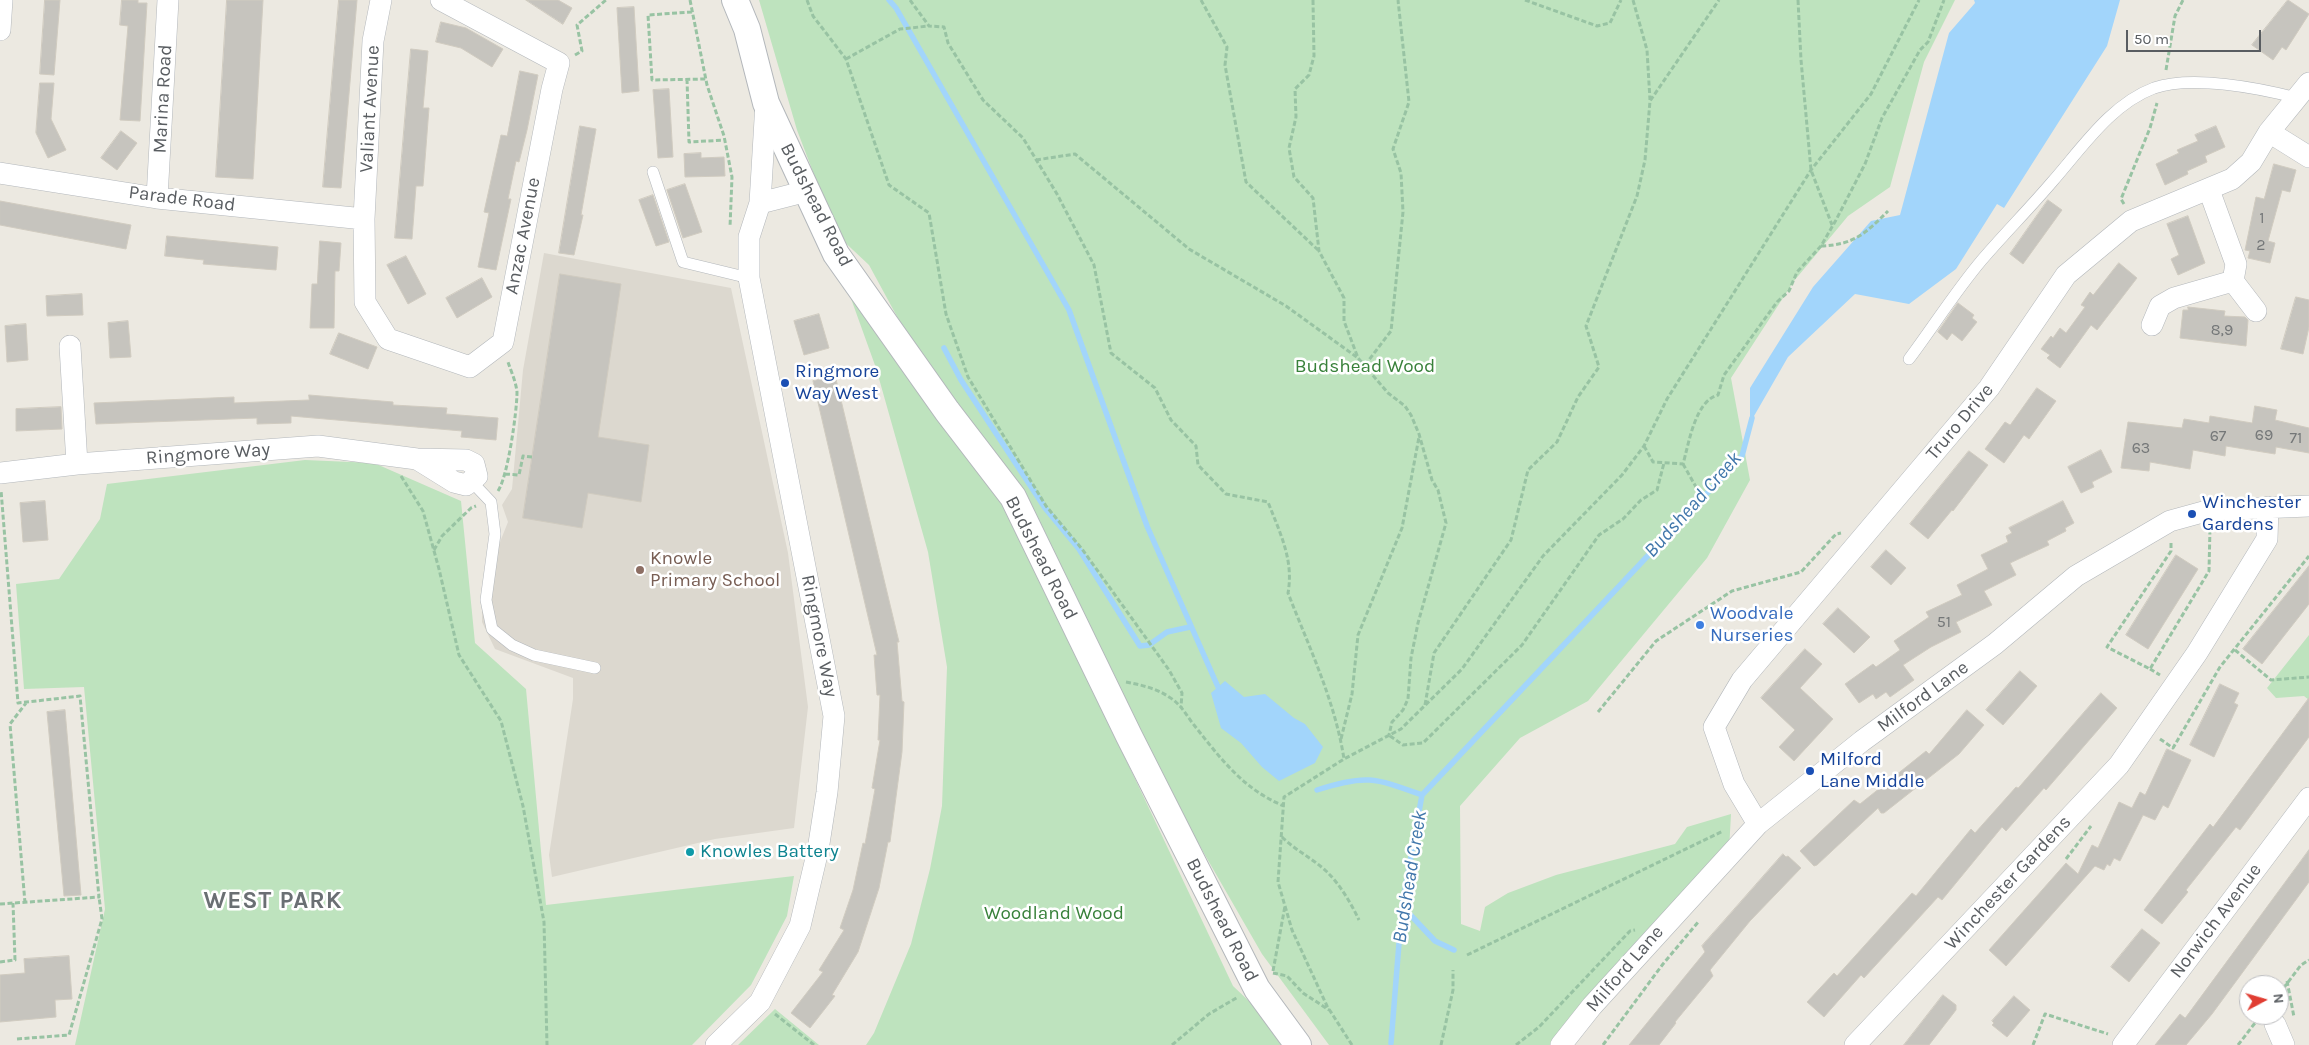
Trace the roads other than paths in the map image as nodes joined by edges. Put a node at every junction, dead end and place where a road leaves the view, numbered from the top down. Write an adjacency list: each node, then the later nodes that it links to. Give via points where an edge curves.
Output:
1 (2, 0): 6 (street)
2 (168, 0): 15 (street, Marina Road)
3 (382, 0): 17 (street, Valiant Avenue, via 373,41)
4 (441, 0): 24 (street, Anzac Avenue, via 559,63 502,342)
5 (735, 0): 8 (street, Budshead Road, via 747,29)
6 (0, 30)
7 (2303, 90): 9 (street, Truro Drive); 23 (lane, via 2188,84 2161,86 2131,99 2098,129 1981,262)
8 (766, 103): 14 (street, Budshead Road); 16 (street, Ringmore Way)
9 (2269, 132): 10 (street); 13 (street, Truro Drive, via 2251,162 2232,179)
10 (2309, 157)
11 (653, 172): 18 (lane, via 682,262)
12 (0, 173): 15 (street, Parade Road)
13 (2209, 190): 19 (street, via 2236,264); 32 (street, Truro Drive, via 2131,221 2066,275 1989,388 1742,680 1714,727 1734,784)
14 (807, 191): 16 (street); 36 (street, Budshead Road, via 836,254 947,411 1013,497 1100,676)
15 (157, 198): 17 (street, Parade Road)
16 (760, 203): 18 (street, Ringmore Way, via 749,237)
17 (364, 219): 24 (street, Valiant Avenue, via 364,302 388,339)
18 (749, 278): 35 (street, Ringmore Way, via 834,716 818,850 800,926 760,1002)
19 (2233, 281): 20 (street); 21 (street, via 2174,298 2160,306)
20 (2256, 311)
21 (2152, 325)
22 (70, 346): 25 (street)
23 (1909, 359)
24 (470, 367)
25 (76, 464): 26 (street, Ringmore Way); 27 (street, Ringmore Way, via 318,446 417,459 454,482 466,485)
26 (0, 479)
27 (472, 482): 30 (lane, via 491,502 495,534 486,600 492,629 512,645 534,655)
28 (2309, 506): 29 (street, Milford Lane)
29 (2268, 507): 32 (street, Milford Lane, via 2210,510 2170,521 2076,576 1995,644); 38 (street, Winchester Gardens, via 2267,539 2197,653 2119,765)
30 (595, 668)
31 (2309, 798): 34 (street, Norwich Avenue)
32 (1755, 819): 37 (street, Milford Lane)
33 (2276, 1025): 39 (street)
34 (2125, 1043)
35 (716, 1045)
36 (1298, 1045)
37 (1561, 1045)
38 (1855, 1045)
39 (2284, 1045)

